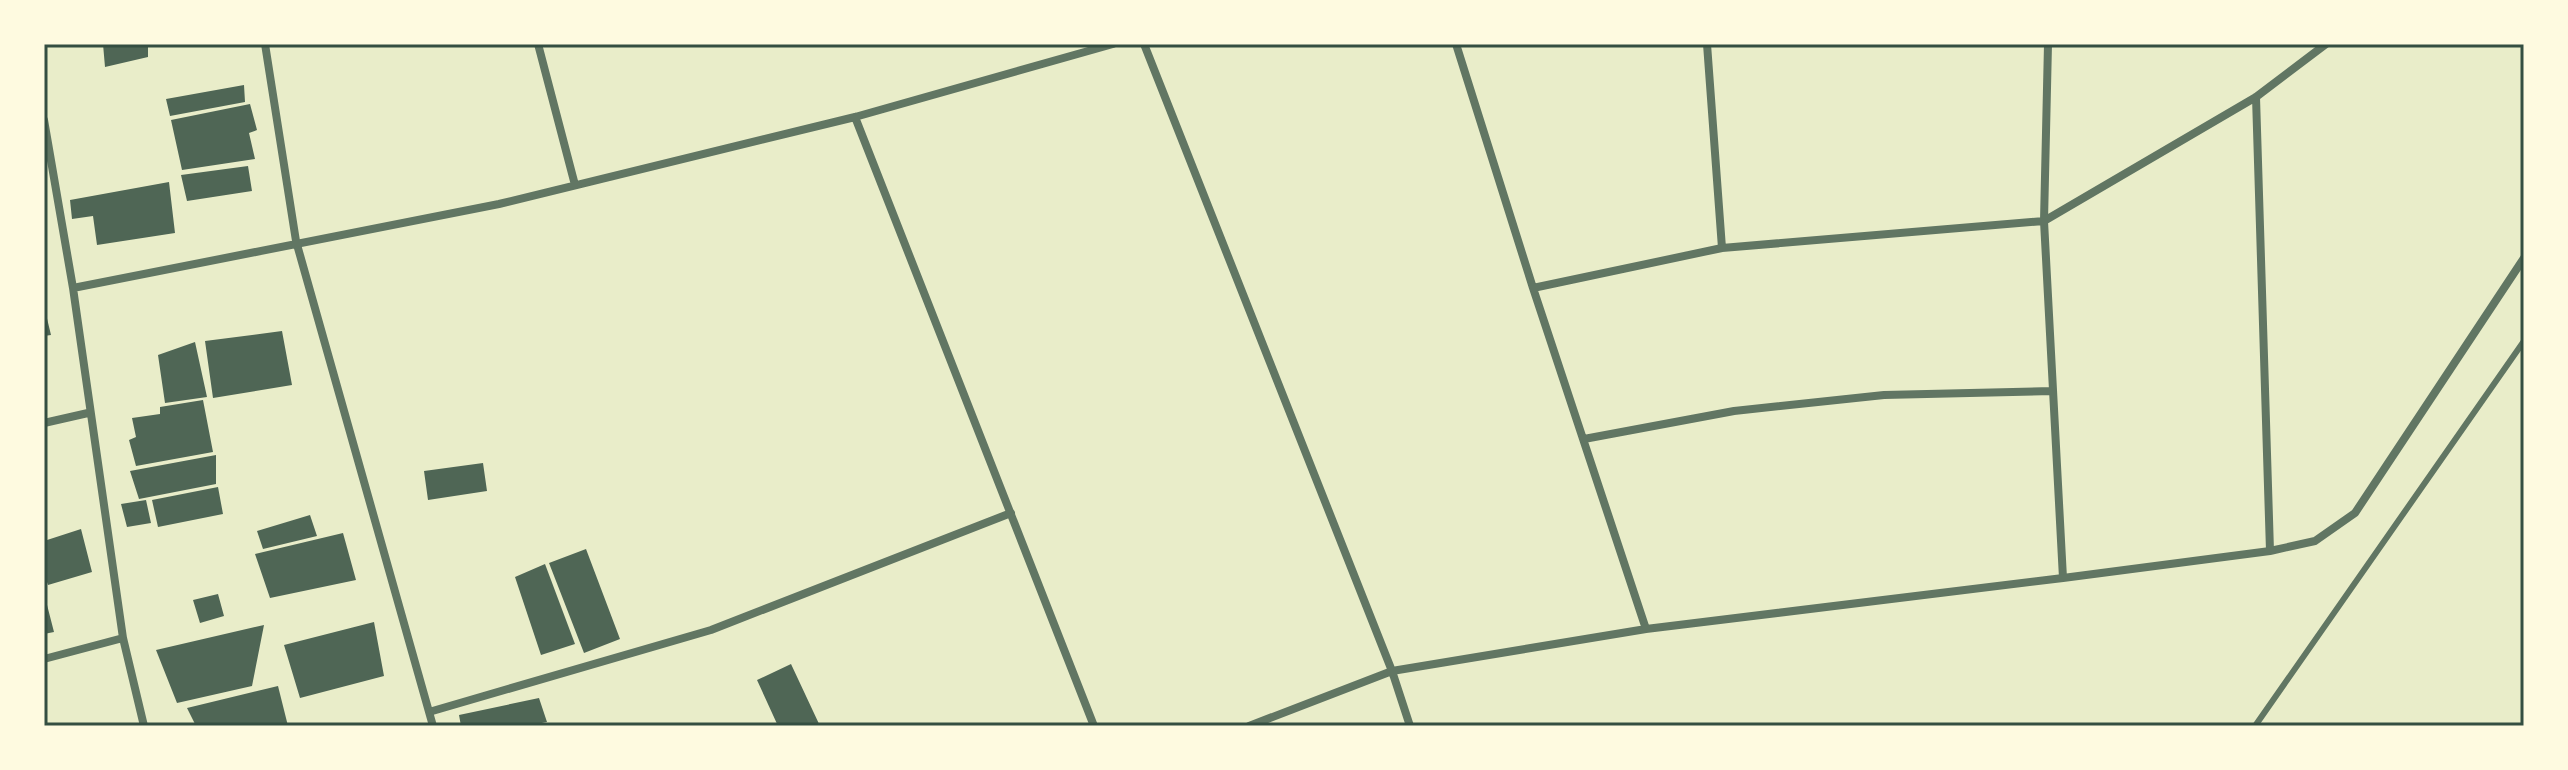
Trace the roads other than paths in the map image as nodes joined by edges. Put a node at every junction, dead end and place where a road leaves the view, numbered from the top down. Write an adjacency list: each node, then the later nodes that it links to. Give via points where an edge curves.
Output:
1 (265, 44): 14 (street)
2 (538, 44): 12 (street)
3 (1113, 44): 10 (street)
4 (1144, 44): 30 (street)
5 (1456, 44): 18 (street)
6 (1707, 44): 15 (street)
7 (2048, 44): 13 (street)
8 (2326, 44): 9 (street)
9 (2256, 97): 13 (street); 25 (street)
10 (855, 117): 12 (street); 24 (street)
11 (44, 120): 17 (street)
12 (575, 185): 14 (street)
13 (2044, 221): 15 (street); 20 (street)
14 (296, 241): 17 (street); 31 (street)
15 (1722, 248): 18 (street)
16 (2524, 258): 25 (street, via 2355,513 2315,541)
17 (73, 288): 21 (street)
18 (1533, 288): 23 (street)
19 (2524, 341): 37 (lane)
20 (2052, 391): 23 (street, via 1884,395 1734,411); 26 (street)
21 (88, 413): 22 (street); 28 (street)
22 (44, 423)
23 (1584, 439): 27 (street)
24 (1011, 513): 31 (street, via 711,630); 34 (street)
25 (2270, 551): 26 (street)
26 (2063, 578): 27 (street)
27 (1646, 629): 30 (street)
28 (123, 638): 29 (street); 32 (street)
29 (44, 659)
30 (1392, 671): 35 (street); 36 (street)
31 (429, 712): 33 (street)
32 (144, 726)
33 (433, 726)
34 (1094, 726)
35 (1249, 726)
36 (1410, 726)
37 (2255, 726)

